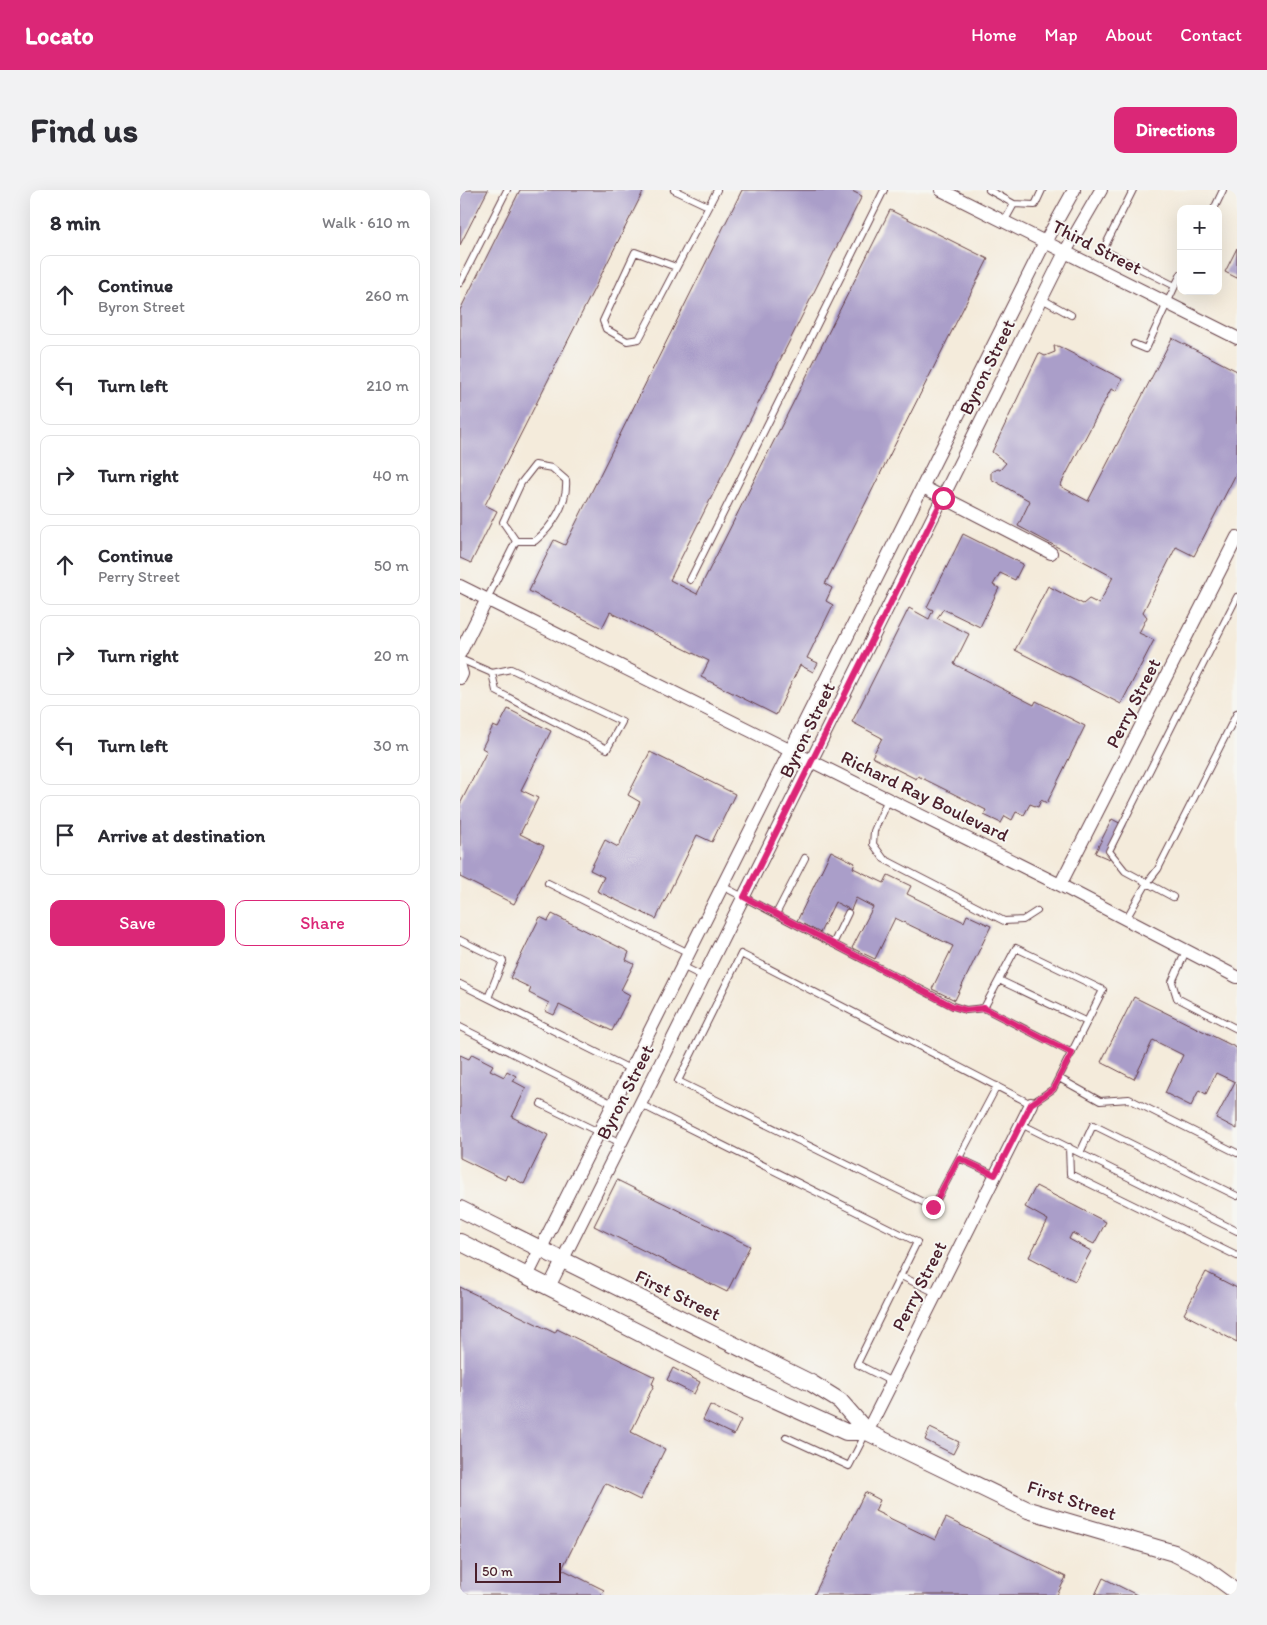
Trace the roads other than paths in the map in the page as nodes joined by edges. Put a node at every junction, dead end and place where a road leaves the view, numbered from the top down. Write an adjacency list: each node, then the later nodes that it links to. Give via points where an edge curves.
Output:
1 (507, 190): 20 (lane)
2 (674, 190): 14 (lane)
3 (717, 190): 14 (lane)
4 (884, 190): 34 (lane)
5 (941, 190): 15 (street, Third Street)
6 (989, 190): 12 (lane)
7 (1042, 190): 12 (lane, via 1035,206)
8 (1074, 190): 16 (street, Byron Street)
9 (1101, 190): 17 (street, Byron Street)
10 (1133, 190): 21 (lane, via 1103,250)
11 (1223, 190): 13 (lane)
12 (1014, 204): 15 (lane)
13 (1216, 205)
14 (708, 206): 18 (lane)
15 (1004, 222): 16 (street, Third Street)
16 (1045, 242): 17 (street, Third Street); 23 (street, Byron Street)
17 (1065, 252): 22 (street, Byron Street); 24 (street, Third Street)
18 (676, 267): 18 (lane, via 639,339 627,341 606,329 603,321 635,252)
19 (1177, 282): 21 (lane)
20 (460, 283)
21 (1175, 286): 24 (lane)
22 (1042, 299): 25 (street, Byron Street); 26 (lane)
23 (1015, 301): 25 (street); 29 (street, Byron Street)
24 (1168, 304): 27 (street, Third Street); 28 (lane, via 1146,349)
25 (1036, 311): 30 (street, Byron Street)
26 (1071, 315)
27 (1237, 338)
28 (1134, 344)
29 (923, 487): 30 (street); 38 (street, Byron Street)
30 (943, 498): 33 (street); 39 (street, Byron Street)
31 (1237, 537): 52 (street, Perry Street)
32 (516, 541): 32 (lane, via 535,541 550,530 567,492 566,480 552,468 535,465 520,483 503,522); 37 (lane)
33 (1052, 553)
34 (690, 580)
35 (460, 586): 37 (street, Richard Ray Boulevard)
36 (1237, 597): 51 (lane, via 1108,851 1125,871)
37 (487, 599): 40 (street); 46 (street, Richard Ray Boulevard)
38 (862, 609): 39 (street); 46 (street, Byron Street)
39 (882, 620): 47 (street, Byron Street)
40 (460, 653)
41 (460, 660): 43 (lane)
42 (460, 667): 44 (street)
43 (492, 674): 43 (lane, via 511,669 622,722 607,749 496,691)
44 (460, 678)
45 (1237, 712): 51 (lane, via 1158,869)
46 (790, 751): 47 (street, Richard Ray Boulevard); 53 (street, Byron Street)
47 (812, 762): 48 (street, Richard Ray Boulevard); 54 (street, Byron Street)
48 (888, 799): 52 (street, Richard Ray Boulevard); 56 (lane, via 874,831 873,844 884,858 1004,921 1023,920)
49 (805, 858): 58 (lane)
50 (548, 883): 63 (lane)
51 (1146, 883): 55 (lane); 59 (lane)
52 (1060, 885): 59 (street, Richard Ray Boulevard)
53 (722, 886): 54 (lane); 63 (street, Byron Street)
54 (744, 897): 58 (lane); 65 (street, Byron Street)
55 (1173, 897)
56 (1037, 911)
57 (848, 913): 61 (lane)
58 (776, 914): 61 (lane)
59 (1126, 919): 62 (street, Richard Ray Boulevard)
60 (460, 940): 69 (lane, via 503,961)
61 (833, 944): 70 (lane, via 952,1006 966,1010)
62 (1186, 951): 66 (street, Richard Ray Boulevard); 73 (lane, via 1172,982 1177,998)
63 (689, 953): 64 (street, Byron Street)
64 (682, 966): 65 (lane); 75 (street, Byron Street)
65 (704, 977): 80 (street, Byron Street)
66 (1237, 977)
67 (999, 980): 70 (lane); 71 (lane); 71 (lane, via 1016,948 1103,990)
68 (460, 984): 69 (lane)
69 (488, 998): 75 (lane)
70 (984, 1008): 74 (lane)
71 (1087, 1022): 74 (lane)
72 (460, 1027): 79 (lane)
73 (1237, 1029)
74 (1072, 1053): 76 (lane)
75 (630, 1069): 79 (street, Byron Street)
76 (1059, 1078): 81 (lane, via 1053,1089); 87 (lane, via 1100,1101 1129,1099)
77 (997, 1086): 81 (lane); 88 (lane); 88 (lane, via 741,954 678,1081 933,1207)
78 (541, 1104): 83 (lane)
79 (613, 1104): 83 (street, Byron Street)
80 (640, 1104): 84 (street, Byron Street); 98 (lane, via 917,1242)
81 (1031, 1104): 82 (street, Perry Street)
82 (1021, 1124): 85 (lane); 89 (street, Perry Street)
83 (598, 1132): 84 (lane); 94 (street, Byron Street)
84 (621, 1143): 96 (street, Byron Street)
85 (1069, 1147): 86 (lane); 95 (lane, via 1070,1174)
86 (1080, 1153): 90 (lane, via 1093,1125); 92 (lane)
87 (1237, 1153)
88 (959, 1158): 89 (lane)
89 (995, 1175): 100 (street, Perry Street)
90 (1237, 1196)
91 (460, 1209): 94 (street, First Street)
92 (1237, 1231)
93 (460, 1242): 97 (street, First Street)
94 (540, 1249): 96 (street, First Street); 97 (street, Byron Street)
95 (1237, 1256)
96 (562, 1260): 99 (street, Byron Street); 102 (street, First Street, via 811,1384 840,1401)
97 (527, 1276): 99 (street, First Street)
98 (901, 1276): 100 (lane); 101 (lane, via 857,1364)
99 (549, 1287): 102 (street, First Street, via 846,1432)
100 (936, 1294): 101 (street, Perry Street)
101 (892, 1382): 102 (street, Perry Street)
102 (867, 1432): 103 (lane, via 848,1466); 104 (street, First Street, via 1028,1510 1174,1553)
103 (786, 1437)
104 (1236, 1588)

